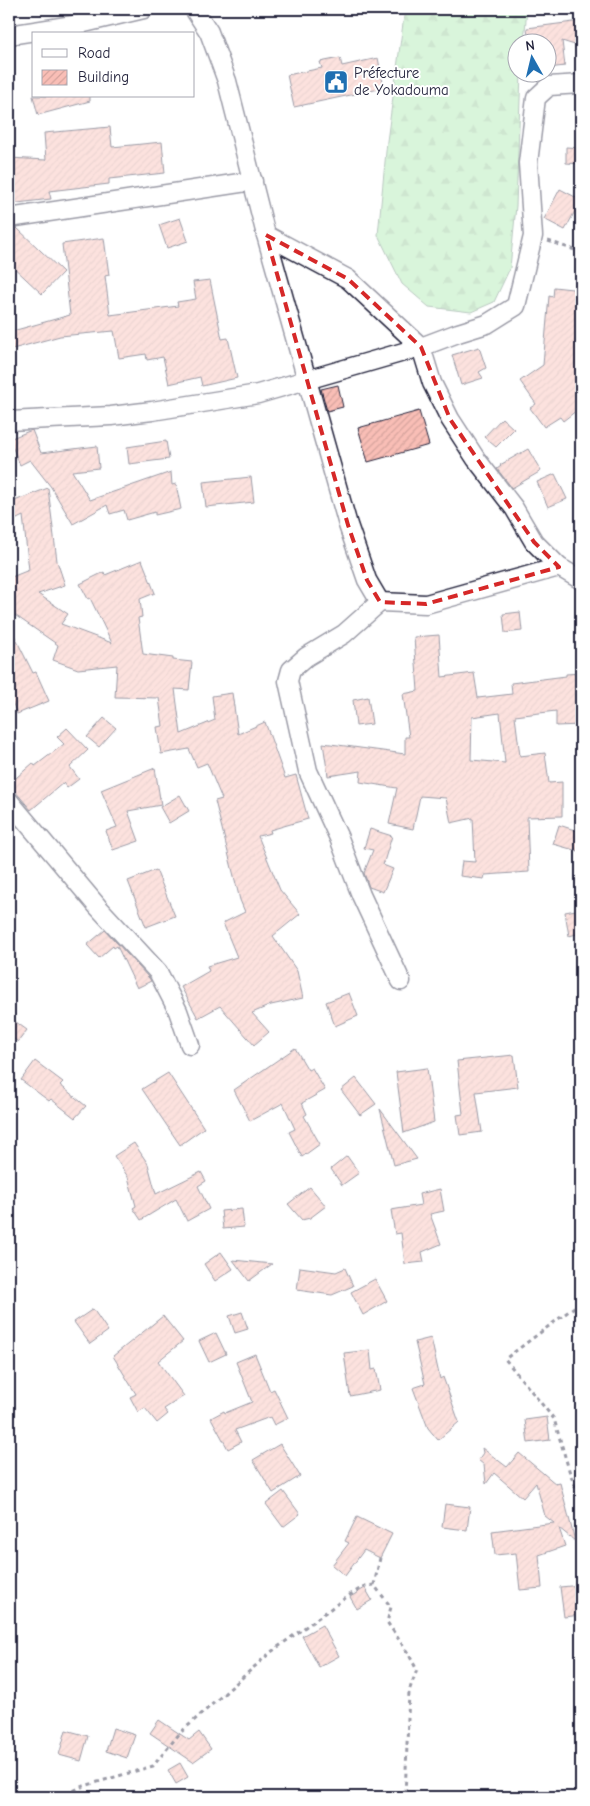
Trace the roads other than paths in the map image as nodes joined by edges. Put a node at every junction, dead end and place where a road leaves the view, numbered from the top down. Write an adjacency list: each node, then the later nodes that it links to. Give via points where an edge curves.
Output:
1 (144, 9): 3 (street, via 80,24)
2 (194, 9): 5 (street, via 209,32 227,81)
3 (9, 35)
4 (581, 84): 8 (street, via 549,86 536,98 528,163 533,236 516,306 487,324)
5 (253, 181): 6 (street); 7 (street)
6 (9, 218)
7 (266, 235): 8 (street, via 348,279); 9 (street)
8 (421, 347): 9 (street); 11 (street, via 432,384 450,419 514,508 534,542)
9 (306, 380): 10 (street, via 258,394 152,411); 13 (street, via 348,525 368,580)
10 (9, 421)
11 (559, 567): 12 (street); 13 (street, via 426,604)
12 (581, 580)
13 (380, 602): 15 (street, via 344,634 306,657 291,670 288,681 308,772)
14 (9, 801): 16 (street, via 98,907 158,972 178,1011)
15 (401, 981)
16 (190, 1045)

